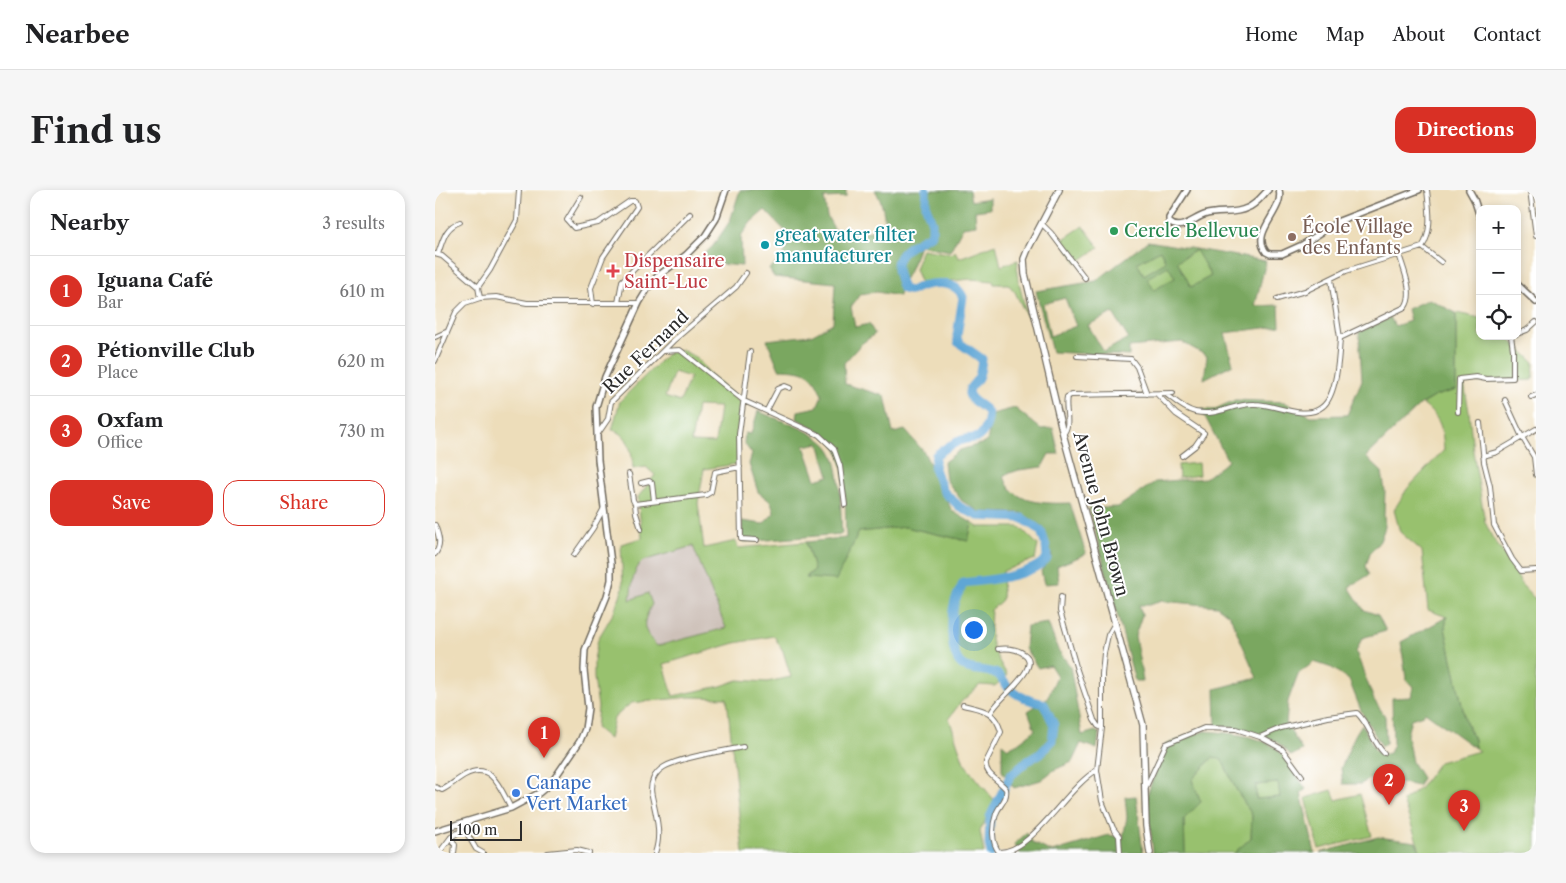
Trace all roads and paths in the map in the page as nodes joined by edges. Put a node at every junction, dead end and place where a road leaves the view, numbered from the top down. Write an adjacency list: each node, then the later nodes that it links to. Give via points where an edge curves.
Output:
1 (519, 190): 24 (street, via 516,224)
2 (726, 190): 30 (street, via 716,219 705,236 650,284)
3 (1059, 190): 15 (main road, Avenue John Brown)
4 (1187, 190): 5 (street, via 1169,218 1173,226 1208,214 1246,209)
5 (1268, 190)
6 (1279, 190): 7 (street, via 1279,200 1261,237 1266,252 1277,254 1302,245 1339,221)
7 (1419, 190)
8 (1427, 190): 17 (street, via 1428,235)
9 (1469, 190): 12 (street)
10 (1529, 190): 16 (street)
11 (581, 197): 31 (street, via 567,220 574,228 598,223 630,201 635,201 637,207 603,257 591,288)
12 (1476, 205)
13 (689, 214): 29 (street, via 622,281)
14 (460, 222): 18 (street, via 447,230)
15 (1042, 224): 22 (street); 55 (main road, Avenue John Brown, via 1024,260 1025,274)
16 (1536, 236)
17 (1422, 247): 19 (street); 20 (street)
18 (437, 254): 24 (street)
19 (1399, 254): 23 (street); 36 (street, via 1410,293 1409,302 1405,307)
20 (1441, 262)
21 (746, 273): 38 (street, Rue Fernand, via 736,287)
22 (1085, 278)
23 (1331, 279): 27 (street); 36 (street)
24 (479, 287): 26 (street)
25 (1521, 288): 28 (street)
26 (480, 298): 31 (street, via 496,297 527,303); 33 (street, via 465,303 456,312)
27 (1277, 299)
28 (1536, 302)
29 (618, 303): 30 (street); 31 (street)
30 (639, 303): 56 (street, via 599,392)
31 (593, 304)
32 (1536, 322): 34 (street)
33 (447, 332): 35 (street); 41 (street)
34 (1521, 332)
35 (435, 338)
36 (1340, 338): 46 (street, via 1334,388 1323,407 1309,413 1255,404 1241,404 1213,414 1193,412)
37 (1512, 340): 52 (street, via 1513,378 1459,379)
38 (663, 351): 50 (street, via 680,350); 56 (street, Rue Fernand, via 611,402 608,419)
39 (750, 352): 50 (street)
40 (1077, 356): 44 (street, via 1131,359)
41 (435, 362)
42 (790, 388): 51 (street, via 778,388)
43 (1173, 393): 46 (street)
44 (1147, 394): 45 (street); 55 (street, via 1067,396 1067,422)
45 (1156, 394): 46 (street); 58 (street, via 1176,414 1204,433)
46 (1166, 394)
47 (1536, 395): 48 (street)
48 (1531, 398)
49 (1505, 400): 57 (street)
50 (744, 401): 51 (street); 60 (street, via 739,434)
51 (767, 410): 66 (street, via 819,435 834,449 840,466)
52 (1458, 412)
53 (1480, 423): 59 (street)
54 (1536, 429): 57 (street)
55 (1063, 434): 75 (main road, Avenue John Brown)
56 (597, 435): 67 (street)
57 (1522, 437): 59 (street, via 1497,452); 62 (street, via 1534,457)
58 (1182, 456)
59 (1483, 456): 73 (street, via 1498,534 1521,571)
60 (740, 467): 64 (street, via 715,472 711,492 706,495); 70 (street, via 741,539)
61 (629, 474): 65 (street)
62 (1536, 475)
63 (641, 483): 64 (street, via 652,483)
64 (654, 501): 65 (street)
65 (635, 504): 69 (street)
66 (845, 505)
67 (604, 508): 72 (street); 89 (street, via 611,580 585,650 588,708 585,729 552,782)
68 (435, 525): 71 (street, via 440,541)
69 (641, 529)
70 (757, 540)
71 (435, 554)
72 (574, 555)
73 (1536, 570)
74 (1061, 597): 80 (street, via 1060,611 1079,676 1094,720)
75 (1115, 623): 80 (street, via 1104,653); 88 (main road, Avenue John Brown, via 1143,725)
76 (998, 649): 78 (street, via 1013,649 1030,659 1025,675)
77 (963, 705): 78 (street)
78 (991, 712): 85 (street, via 1001,732 985,767 1007,789 1006,798 996,813 993,830 999,852 1025,843 1082,780)
79 (1213, 723): 81 (street)
80 (1102, 728): 85 (street)
81 (1213, 729): 82 (street, via 1236,729); 88 (street, via 1204,728 1165,744)
82 (1260, 737): 84 (street, via 1281,728 1357,713); 86 (street, via 1282,749)
83 (743, 747): 100 (street, via 677,761 664,767 651,781 650,791 659,829)
84 (1384, 753)
85 (1097, 770): 101 (street, via 1102,801 1119,836)
86 (1302, 776)
87 (435, 787): 89 (street, via 441,790 465,775 489,774 496,780)
88 (1144, 793): 102 (main road, Avenue John Brown)
89 (511, 808): 90 (street)
90 (461, 823): 91 (street); 92 (street)
91 (465, 828): 93 (street); 97 (street, via 476,849)
92 (435, 831)
93 (451, 837): 95 (street); 96 (street)
94 (569, 852): 98 (street); 99 (street)
95 (439, 853)
96 (454, 853)
97 (483, 853)
98 (548, 853)
99 (589, 853)
100 (655, 853)
101 (1121, 853)
102 (1151, 853)

